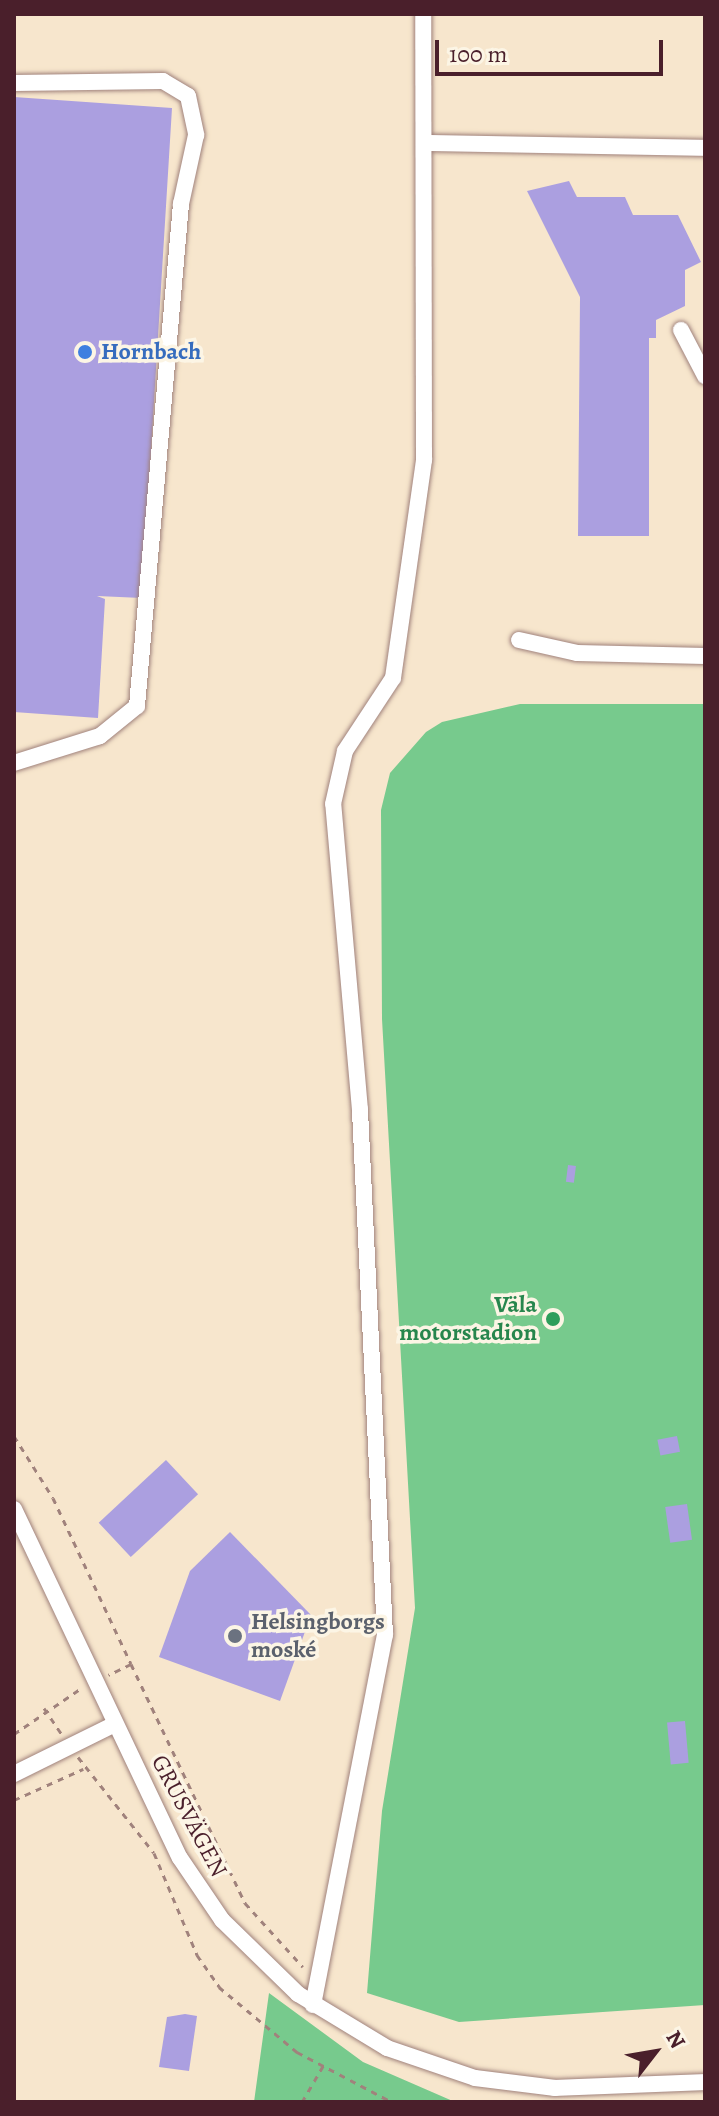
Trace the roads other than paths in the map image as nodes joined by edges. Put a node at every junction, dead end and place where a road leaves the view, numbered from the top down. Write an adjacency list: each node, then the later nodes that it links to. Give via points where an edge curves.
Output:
1 (423, 14): 3 (street)
2 (14, 83): 9 (street, via 163,81 188,96 196,135 181,204 137,706 100,736)
3 (424, 143): 4 (street); 13 (street, via 424,460 408,584 393,678 345,751 333,804 360,1110 385,1635)
4 (705, 148)
5 (681, 330): 6 (street)
6 (705, 376)
7 (519, 640): 8 (street, via 577,653)
8 (705, 656)
9 (14, 763)
10 (14, 1509): 11 (street, GRUSVÄGEN)
11 (115, 1724): 12 (street); 13 (street, GRUSVÄGEN, via 201,1893 246,1947)
12 (14, 1774)
13 (313, 2005): 14 (street, GRUSVÄGEN, via 387,2048 475,2078 578,2089)
14 (705, 2082)

